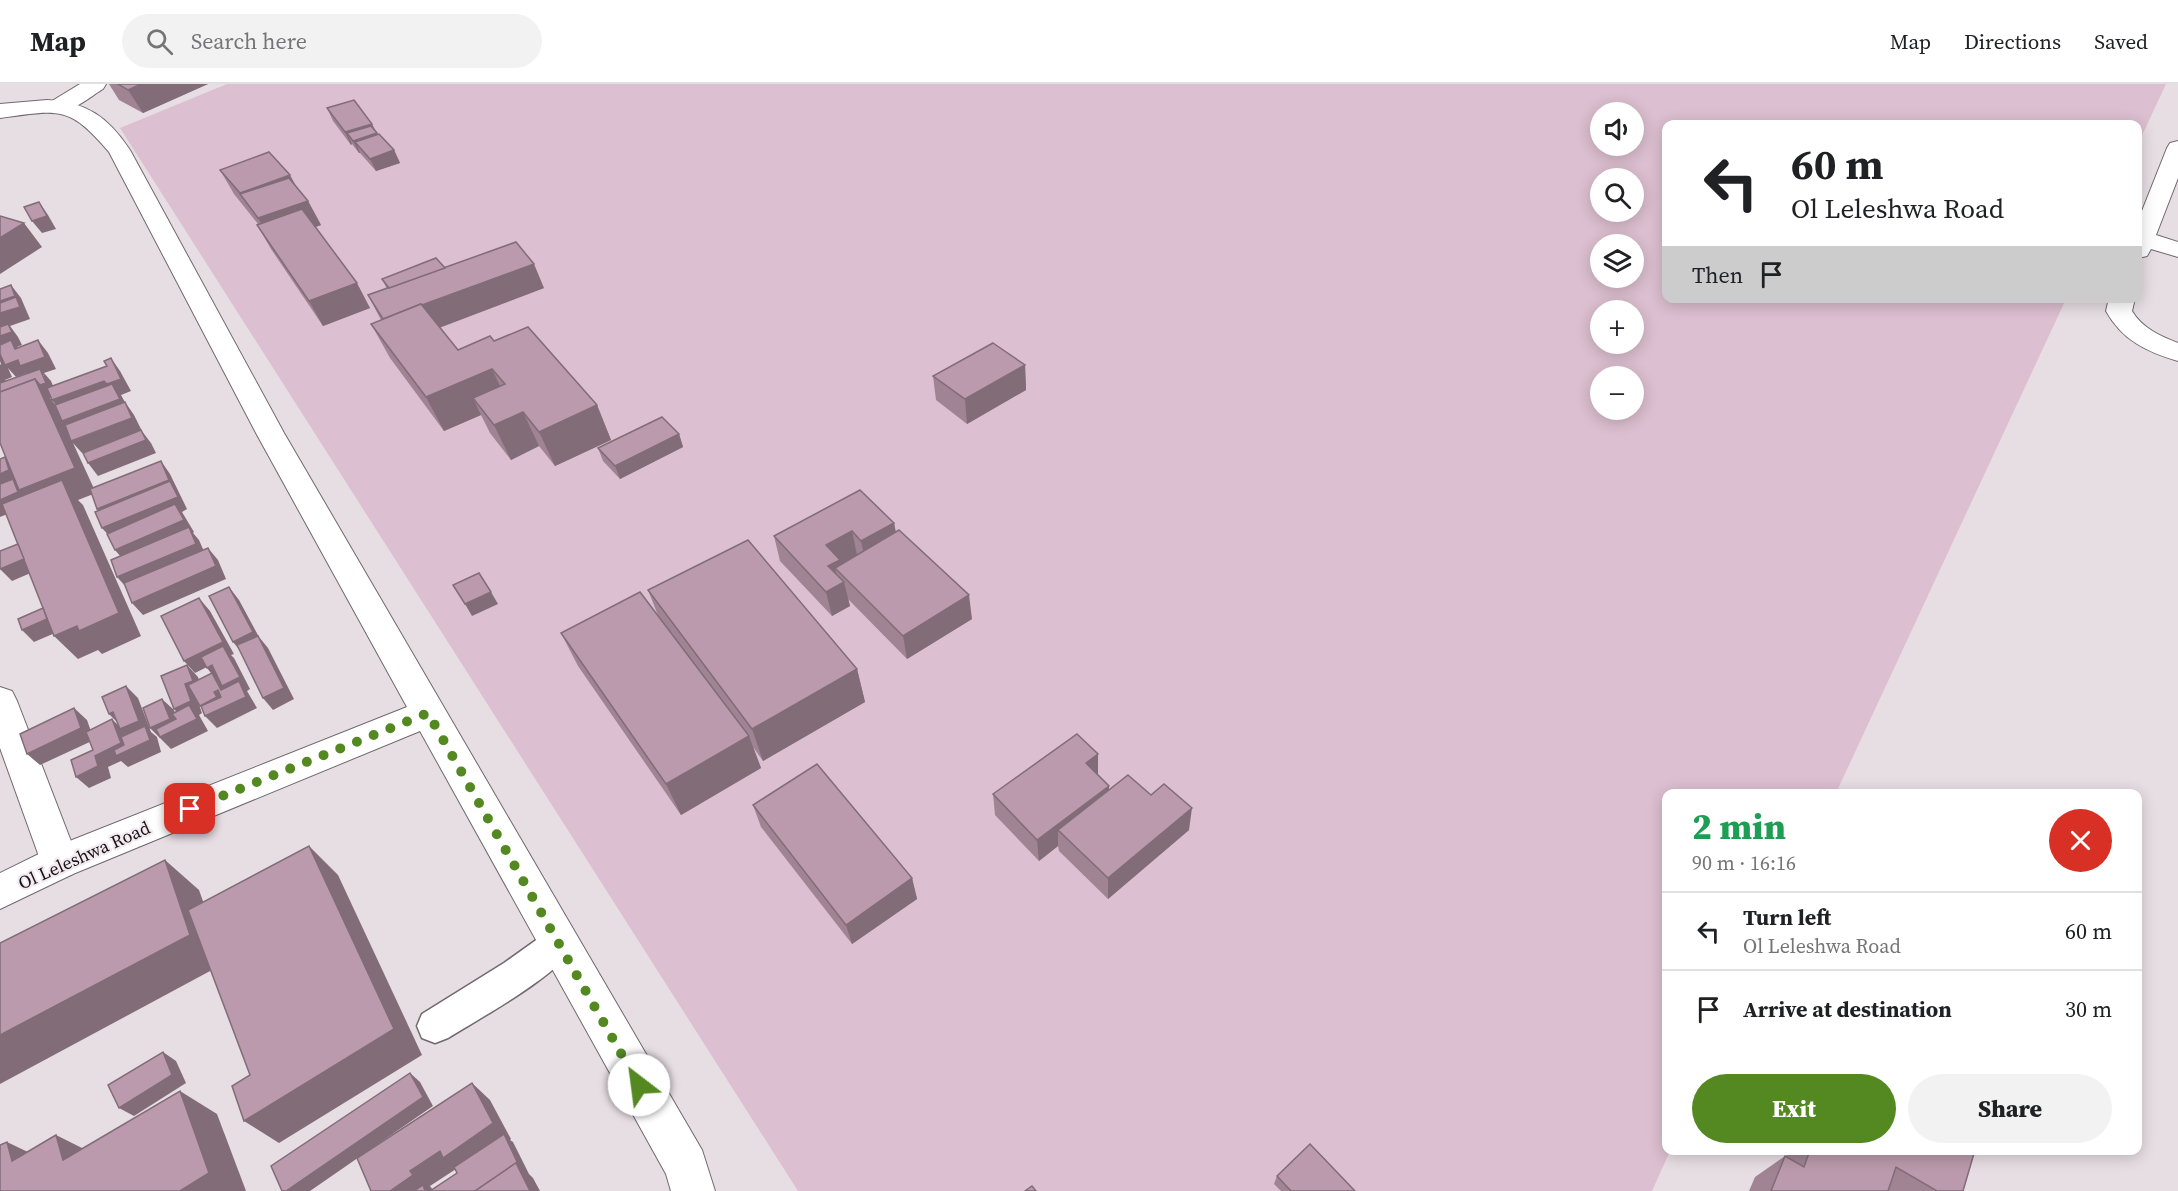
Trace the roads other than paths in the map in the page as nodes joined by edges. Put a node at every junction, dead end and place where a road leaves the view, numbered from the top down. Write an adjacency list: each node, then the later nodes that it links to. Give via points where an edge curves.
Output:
1 (95, 84): 2 (street)
2 (60, 106): 3 (street); 11 (street, via 91,119 119,150 270,433)
3 (0, 111)
4 (2178, 148): 5 (street)
5 (2142, 240)
6 (2142, 245): 7 (street)
7 (2178, 250)
8 (2121, 303): 9 (street, via 2119,310 2127,326 2153,343)
9 (2178, 352)
10 (0, 701): 12 (street)
11 (428, 713): 12 (street, Ol Leleshwa Road); 14 (street)
12 (60, 862): 13 (street, Ol Leleshwa Road)
13 (0, 892)
14 (558, 944): 15 (lane); 16 (street, via 686,1166)
15 (435, 1026)
16 (693, 1191)

